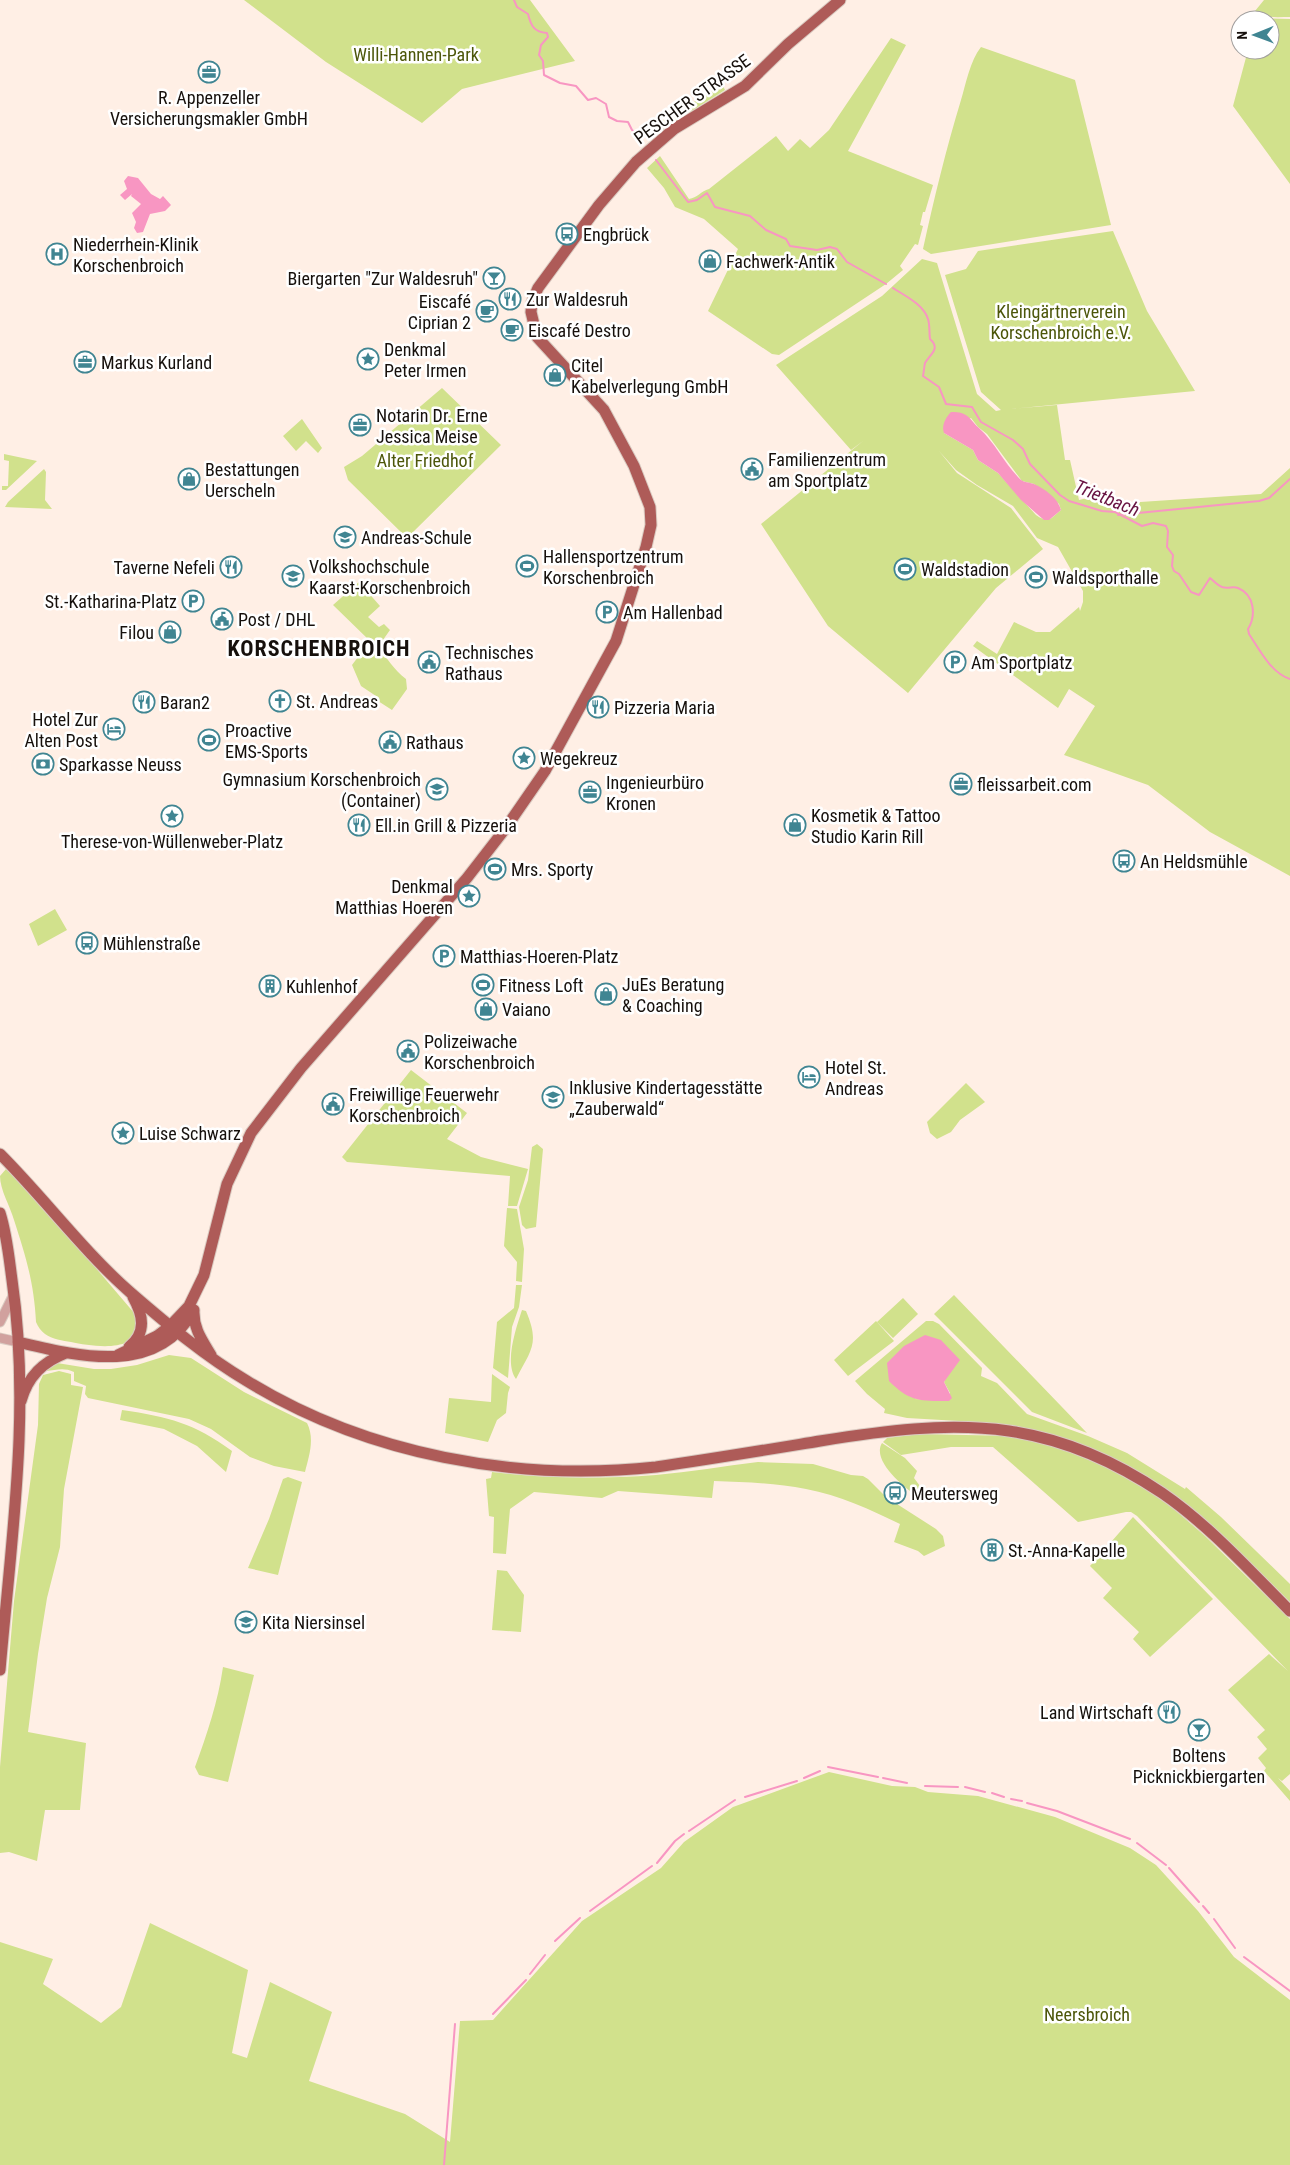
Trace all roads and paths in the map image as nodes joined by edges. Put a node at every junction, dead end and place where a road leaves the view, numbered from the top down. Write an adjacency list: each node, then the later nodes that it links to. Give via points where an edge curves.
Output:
1 (840, 0): 4 (main road, PESCHER STRASSE, via 745,86 687,121 640,159 603,200 542,281 533,298 531,312 540,342 607,415 634,466 651,511 650,530 621,628 609,656 535,786 467,878 301,1068 255,1127 227,1184)
2 (0, 1154): 5 (main road)
3 (0, 1213): 6 (main road)
4 (202, 1281): 7 (main road); 9 (main road)
5 (130, 1292): 9 (main road); 13 (main road, via 140,1312 142,1328 136,1341)
6 (14, 1294): 8 (street); 11 (main road)
7 (194, 1309): 9 (main road); 14 (main road, via 198,1332)
8 (0, 1322)
9 (174, 1330): 13 (main road, via 168,1340 151,1349); 14 (main road)
10 (0, 1338): 11 (street)
11 (18, 1342): 12 (main road); 15 (main road)
12 (66, 1353): 13 (main road, via 93,1357); 15 (main road, via 40,1367 28,1384)
13 (118, 1355)
14 (215, 1360): 16 (main road, via 282,1401 354,1432 416,1450 508,1467 623,1470 926,1428 993,1429 1034,1436 1098,1457 1156,1489 1209,1531)
15 (19, 1412): 17 (main road)
16 (1290, 1611)
17 (0, 1670)

